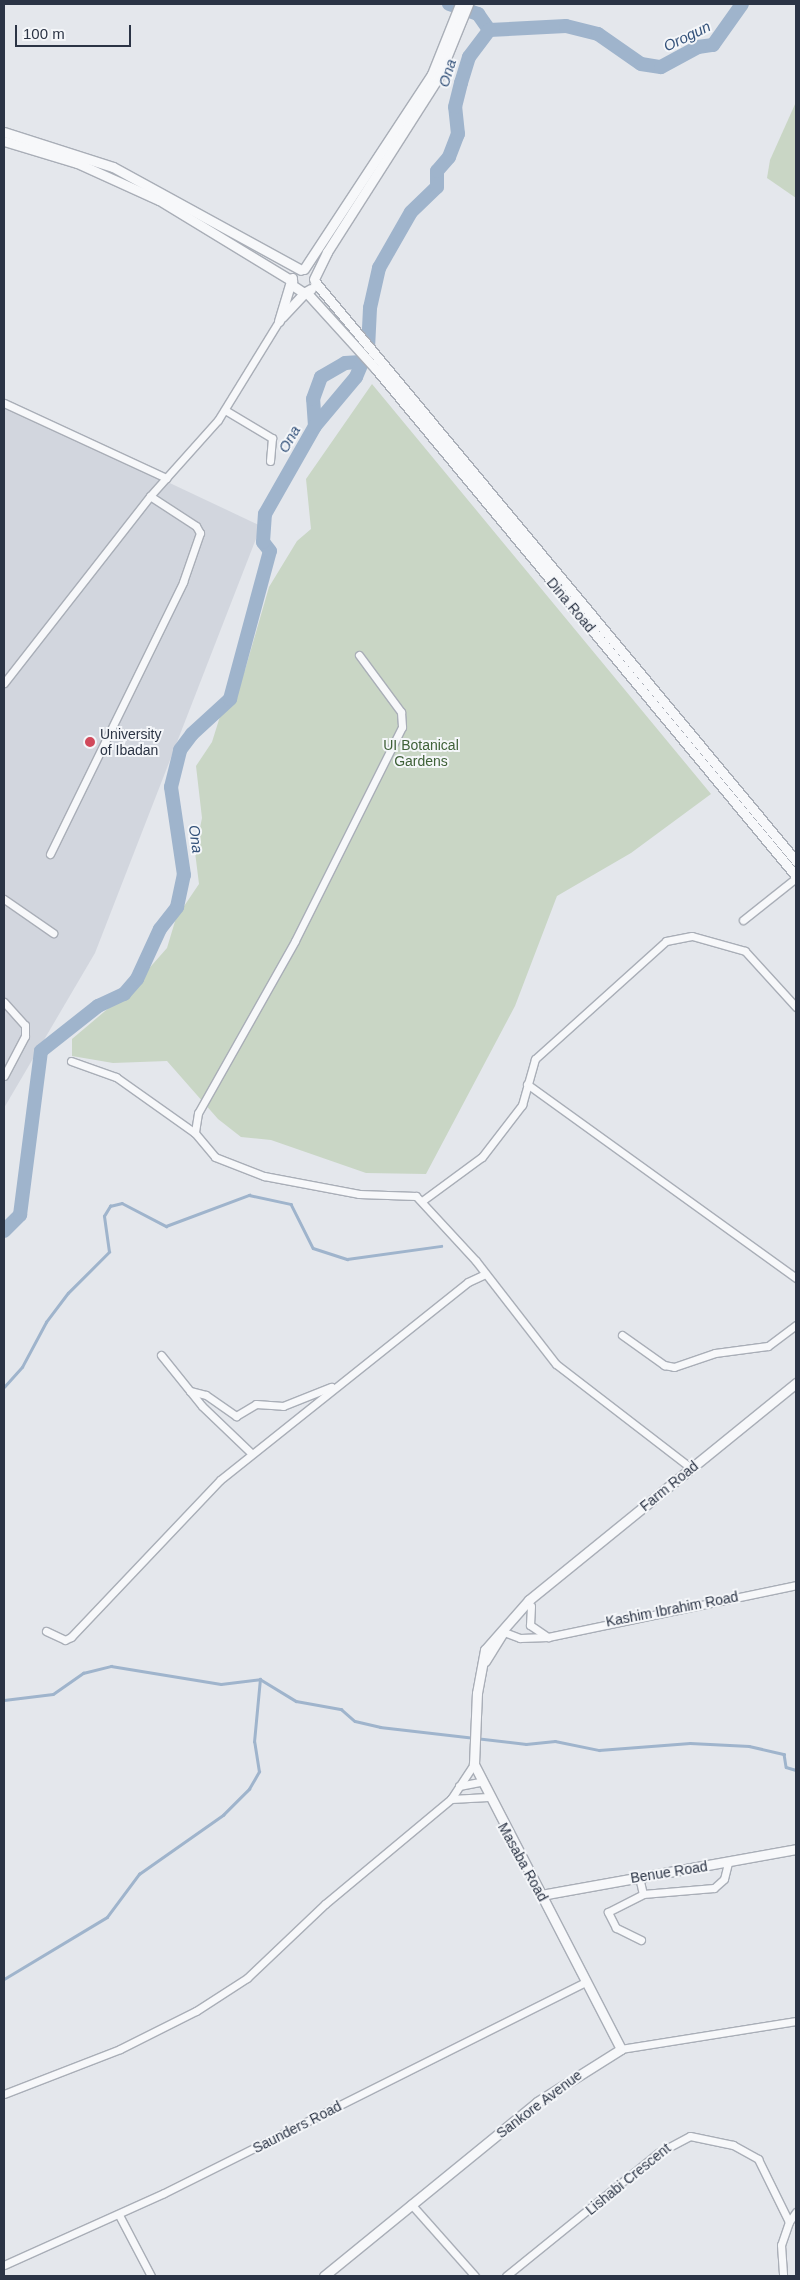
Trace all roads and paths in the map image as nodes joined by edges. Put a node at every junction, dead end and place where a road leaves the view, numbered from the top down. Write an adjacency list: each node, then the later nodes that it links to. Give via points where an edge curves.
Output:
1 (460, 4): 3 (street)
2 (468, 4): 3 (street)
3 (455, 29): 6 (street, via 432,74); 7 (street, via 438,78 327,252)
4 (4, 132): 6 (street, via 113,167)
5 (4, 141): 8 (street, via 77,163 159,200)
6 (302, 270): 7 (street); 8 (street)
7 (315, 280): 9 (street); 11 (street)
8 (292, 283): 9 (street); 10 (street)
9 (305, 293): 10 (street); 11 (street)
10 (279, 321): 14 (street)
11 (348, 332): 12 (street, Dina Road)
12 (378, 367): 21 (street, Dina Road); 22 (street, Dina Road)
13 (4, 402): 16 (street)
14 (224, 410): 15 (street, via 272,438); 16 (street)
15 (270, 461)
16 (166, 478): 17 (street)
17 (150, 496): 19 (street); 20 (street, via 196,526 200,534 183,582)
18 (358, 654): 31 (street, via 401,712 402,727 295,941 198,1113)
19 (4, 683)
20 (50, 854)
21 (796, 861)
22 (796, 877): 24 (street)
23 (4, 899): 25 (street)
24 (743, 920)
25 (53, 933)
26 (4, 1002): 29 (street, via 25,1025 25,1036)
27 (796, 1007): 30 (street, via 745,951 692,936 666,941 535,1059)
28 (71, 1061): 31 (street, via 116,1077)
29 (4, 1076)
30 (527, 1084): 32 (street, via 522,1105 482,1157); 34 (street)
31 (195, 1133): 32 (street, via 215,1157 264,1176 376,1196 406,1192)
32 (422, 1201): 33 (street)
33 (486, 1274): 39 (street, via 468,1282); 42 (street, via 556,1364)
34 (796, 1278)
35 (796, 1324): 36 (street, via 768,1346 715,1353 674,1367 664,1365)
36 (622, 1335)
37 (161, 1355): 40 (street)
38 (796, 1383): 42 (street, Farm Road)
39 (337, 1385): 40 (street, via 283,1406 256,1404 236,1416 206,1395); 41 (street)
40 (190, 1390): 41 (street)
41 (252, 1453): 46 (street, via 220,1480 71,1637 65,1640)
42 (691, 1468): 44 (street, Farm Road)
43 (796, 1585): 48 (street, Kashim Ibrahim Road)
44 (544, 1591): 45 (street, Farm Road); 49 (street, Farm Road, via 494,1635)
45 (531, 1606): 47 (street, Farm Road); 48 (street, via 530,1625)
46 (46, 1631)
47 (504, 1632): 48 (street, Kashim Ibrahim Road, via 520,1638); 49 (street, Farm Road)
48 (548, 1637)
49 (483, 1664): 50 (street, Masaba Road)
50 (474, 1764): 51 (street, Masaba Road); 52 (street)
51 (480, 1782): 52 (street); 53 (street, Masaba Road)
52 (459, 1786): 54 (street)
53 (488, 1797): 54 (street); 59 (street, Masaba Road)
54 (451, 1799): 64 (street, via 332,1898 247,1978 196,2011 120,2049)
55 (796, 1849): 56 (street, Benue Road)
56 (728, 1863): 57 (street, Benue Road); 58 (street, via 724,1879 714,1888)
57 (638, 1877): 58 (street); 59 (street, Benue Road)
58 (643, 1894): 60 (street, via 608,1912 616,1928)
59 (541, 1895): 61 (street, Masaba Road)
60 (641, 1940)
61 (586, 1982): 63 (street, Masaba Road); 67 (street, Saunders Road)
62 (796, 2021): 63 (street, Sankore Avenue)
63 (621, 2049): 65 (street, Sankore Avenue, via 537,2102)
64 (4, 2094)
65 (411, 2204): 71 (street, Sankore Avenue); 72 (street)
66 (796, 2212): 68 (street)
67 (119, 2215): 69 (street, Saunders Road); 70 (street)
68 (789, 2222): 73 (street, Lishabi Crescent, via 758,2159 733,2144 690,2136 658,2153); 74 (street, via 781,2246)
69 (4, 2265)
70 (151, 2276)
71 (324, 2276)
72 (475, 2276)
73 (506, 2276)
74 (783, 2276)

